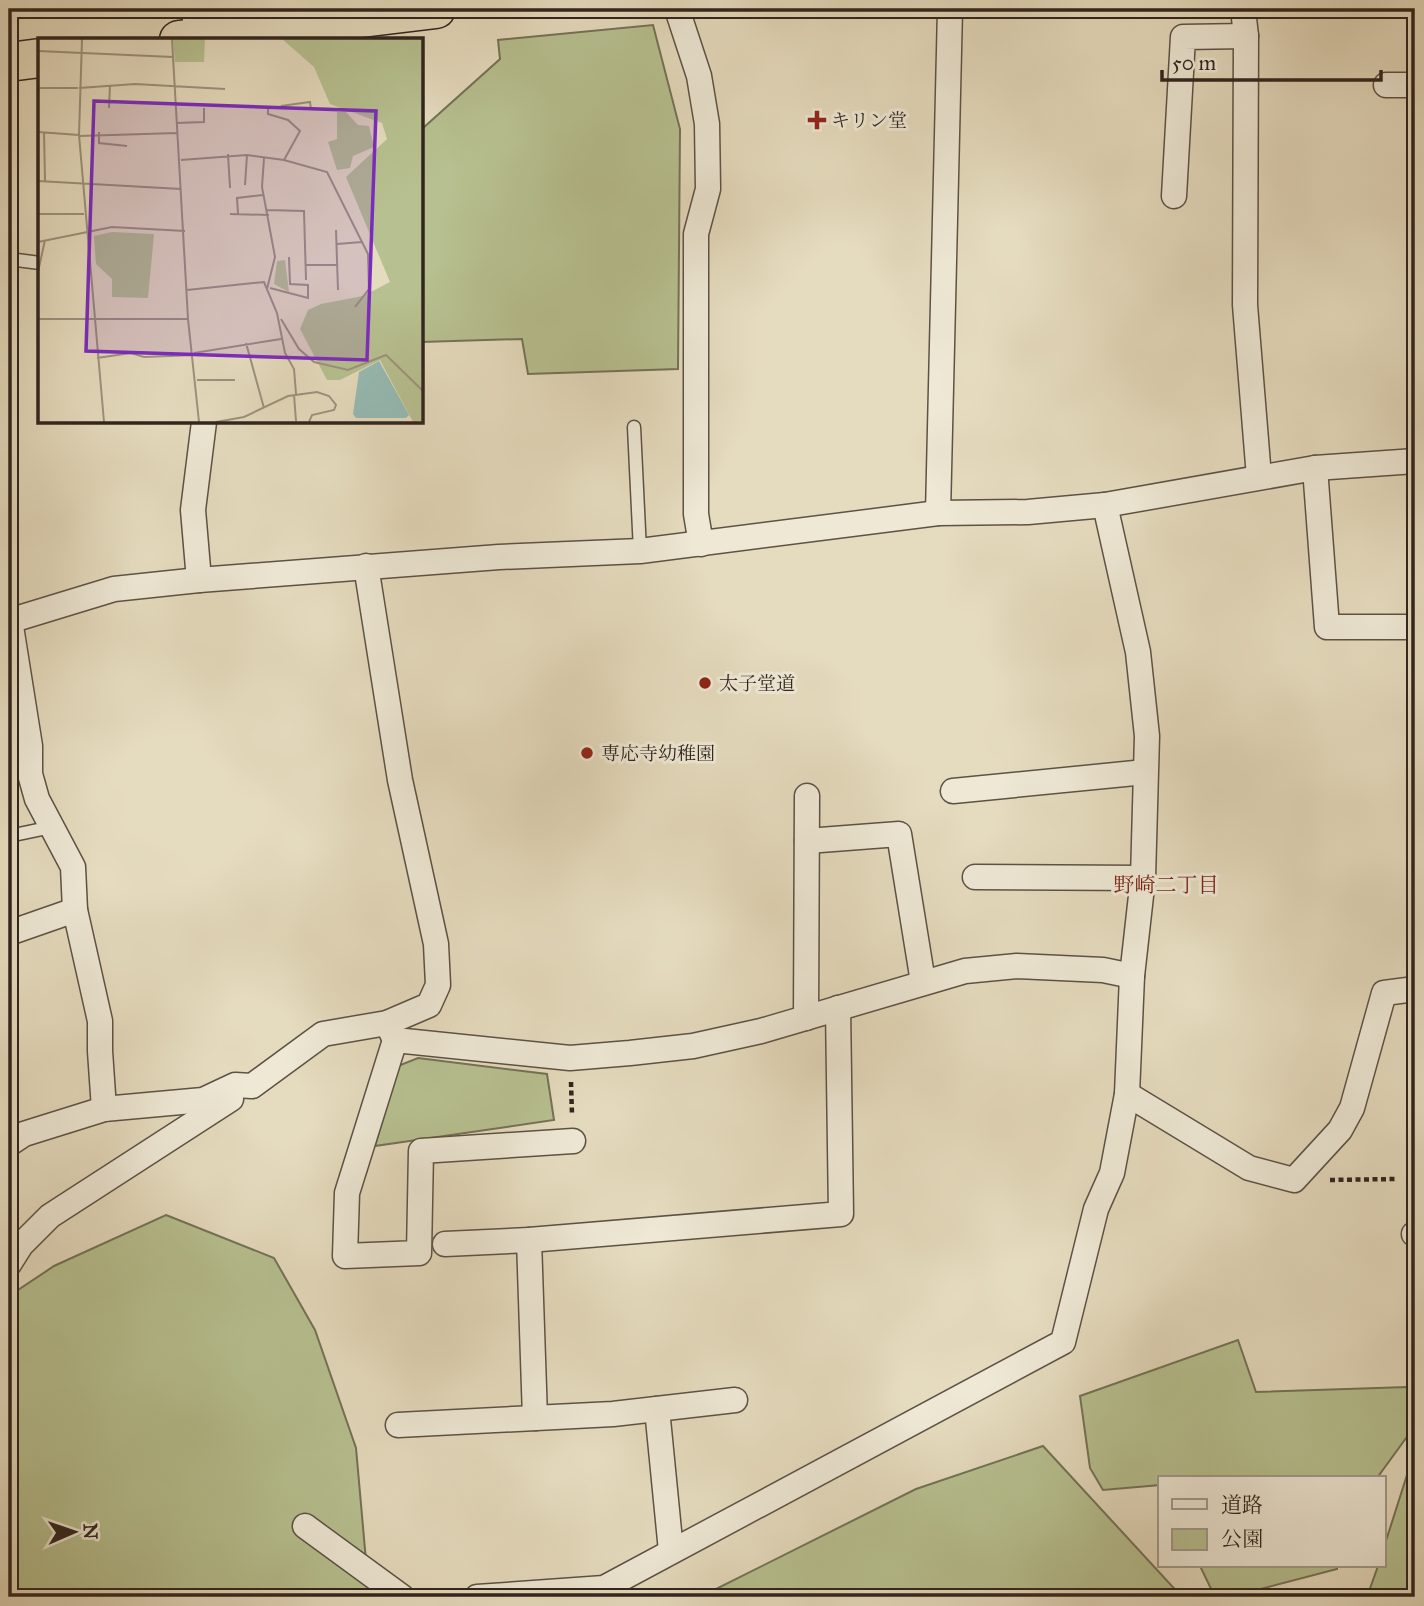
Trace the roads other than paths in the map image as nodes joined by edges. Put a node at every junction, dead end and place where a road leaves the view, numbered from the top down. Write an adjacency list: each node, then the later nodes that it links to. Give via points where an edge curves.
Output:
1 (436, 9): 5 (highway)
2 (677, 9): 21 (street, via 699,76 708,124 708,189 696,234 696,514)
3 (950, 9): 20 (street)
4 (1243, 9): 6 (street)
5 (192, 32)
6 (1246, 36): 11 (street, via 1183,37); 18 (street, via 1245,305)
7 (38, 58): 8 (highway)
8 (9, 62)
9 (1387, 85): 10 (street)
10 (1415, 85)
11 (1174, 196)
12 (9, 259): 13 (lane)
13 (38, 263)
14 (204, 424): 24 (street, via 193,510)
15 (634, 427): 22 (lane)
16 (1415, 461): 17 (street)
17 (1315, 468): 18 (street); 26 (street, via 1327,627)
18 (1259, 477): 19 (street)
19 (1105, 505): 20 (street); 27 (street, via 1138,652 1147,736)
20 (938, 513): 21 (street)
21 (701, 544): 22 (street)
22 (640, 551): 23 (street)
23 (366, 566): 24 (street); 42 (street, via 400,780 436,944 438,985 429,1005)
24 (199, 580): 25 (street, via 114,589)
25 (9, 621): 30 (street, via 30,746 30,774)
26 (1408, 627)
27 (1145, 772): 28 (street); 34 (street)
28 (953, 791)
29 (807, 796): 32 (street)
30 (52, 827): 31 (lane); 35 (street, via 73,867)
31 (9, 836)
32 (807, 841): 38 (street, via 899,834); 41 (street)
33 (975, 877): 34 (street)
34 (1143, 878): 37 (street)
35 (75, 910): 36 (street); 45 (street, via 100,1021)
36 (9, 933)
37 (1132, 976): 38 (street, via 1017,966 965,971); 44 (street)
38 (923, 982): 40 (street)
39 (1415, 989): 44 (street, via 1384,993 1352,1108 1340,1130 1294,1180 1249,1168)
40 (838, 1008): 41 (street); 48 (street, via 841,1214)
41 (806, 1018): 42 (street, via 693,1046 570,1058)
42 (391, 1032): 43 (street, via 323,1034); 46 (street, via 347,1193 345,1256 419,1253 421,1151)
43 (252, 1086): 45 (street, via 235,1085 203,1100); 50 (street, via 50,1216)
44 (1127, 1094): 56 (street, via 1112,1173 1096,1209 1063,1342)
45 (104, 1109): 47 (street, via 24,1134)
46 (573, 1141)
47 (9, 1144)
48 (529, 1240): 49 (street); 53 (street)
49 (445, 1244)
50 (9, 1264)
51 (734, 1400): 52 (street)
52 (657, 1409): 53 (street); 56 (street)
53 (535, 1418): 54 (street)
54 (398, 1425)
55 (304, 1526): 57 (street)
56 (671, 1551): 58 (street, via 604,1588)
57 (402, 1597)
58 (477, 1597)

